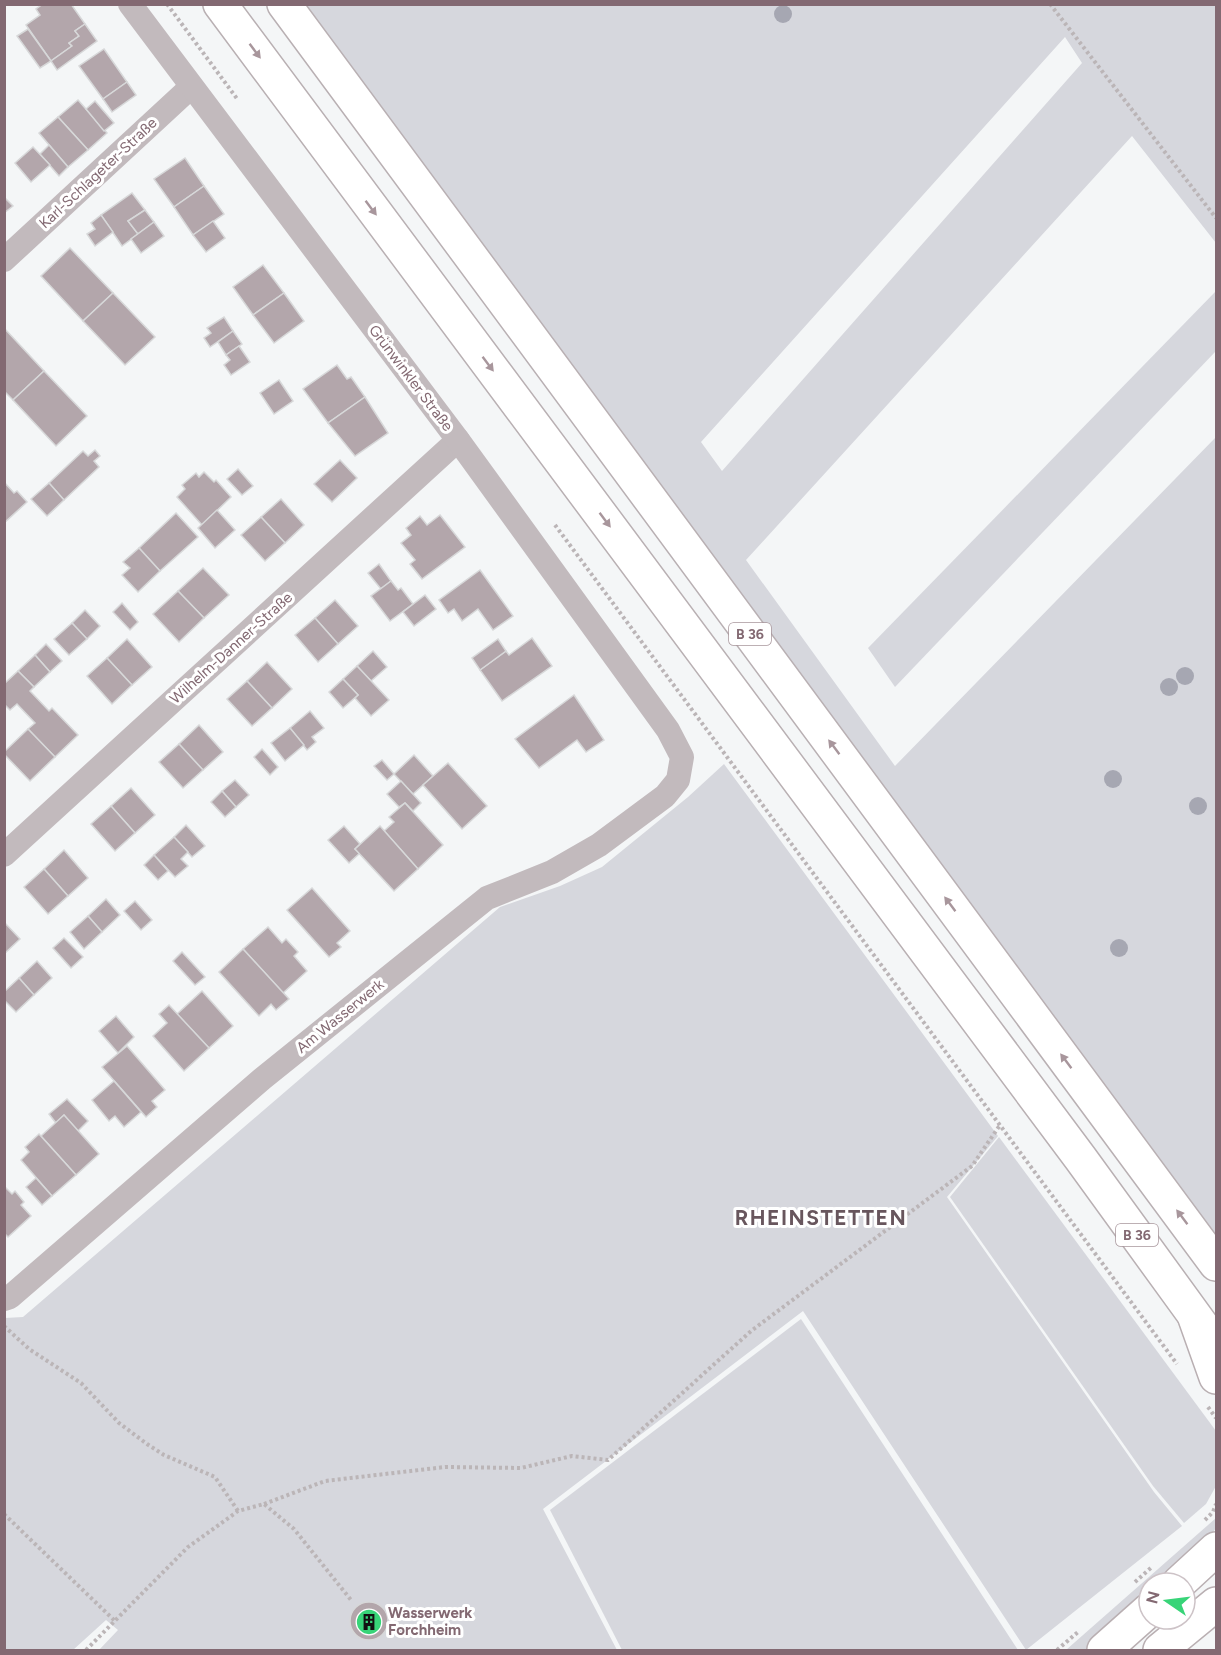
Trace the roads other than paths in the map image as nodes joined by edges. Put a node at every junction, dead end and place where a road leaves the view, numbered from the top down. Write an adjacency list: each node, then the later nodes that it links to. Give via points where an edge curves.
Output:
1 (130, 4): 4 (street, Grünwinkler Straße)
2 (220, 4): 11 (main road, B 36, one-way to 11)
3 (284, 4): 9 (main road, B 36, one-way to 3)
4 (191, 87): 5 (street, Karl-Schlageter-Straße); 6 (street, Grünwinkler Straße)
5 (4, 260)
6 (458, 440): 7 (street, Grünwinkler Straße, via 669,730); 8 (street, Wilhelm-Danner-Straße)
7 (682, 757): 10 (street, Am Wasserwerk, via 678,780 665,796 599,845 487,898 262,1079)
8 (9, 840)
9 (1216, 1264)
10 (4, 1299)
11 (1192, 1311): 12 (main road, B 36); 13 (main road)
12 (1216, 1345)
13 (1210, 1388)
14 (1208, 1537): 15 (main road)
15 (1169, 1571)
16 (1137, 1601): 18 (main road)
17 (1216, 1604): 19 (main road)
18 (1094, 1639)
19 (1160, 1650)

